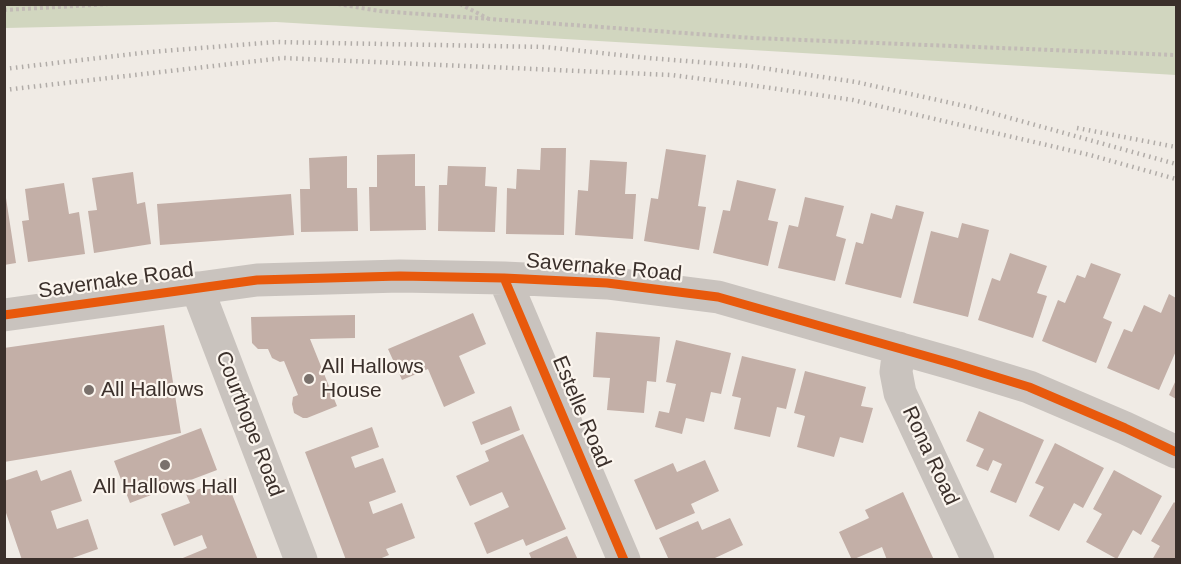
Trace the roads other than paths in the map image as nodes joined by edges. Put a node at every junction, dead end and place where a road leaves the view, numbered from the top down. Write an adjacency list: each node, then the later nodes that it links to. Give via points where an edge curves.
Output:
1 (504, 278): 2 (street, Savernake Road, via 257,280); 4 (street, Savernake Road, via 607,283 718,297); 7 (street, Estelle Road)
2 (197, 288): 3 (street, Savernake Road); 6 (street, Courthope Road)
3 (4, 315)
4 (899, 348): 5 (street, Savernake Road, via 1029,387); 8 (street, Rona Road, via 896,372 900,393)
5 (1176, 452)
6 (301, 560)
7 (624, 560)
8 (978, 560)

